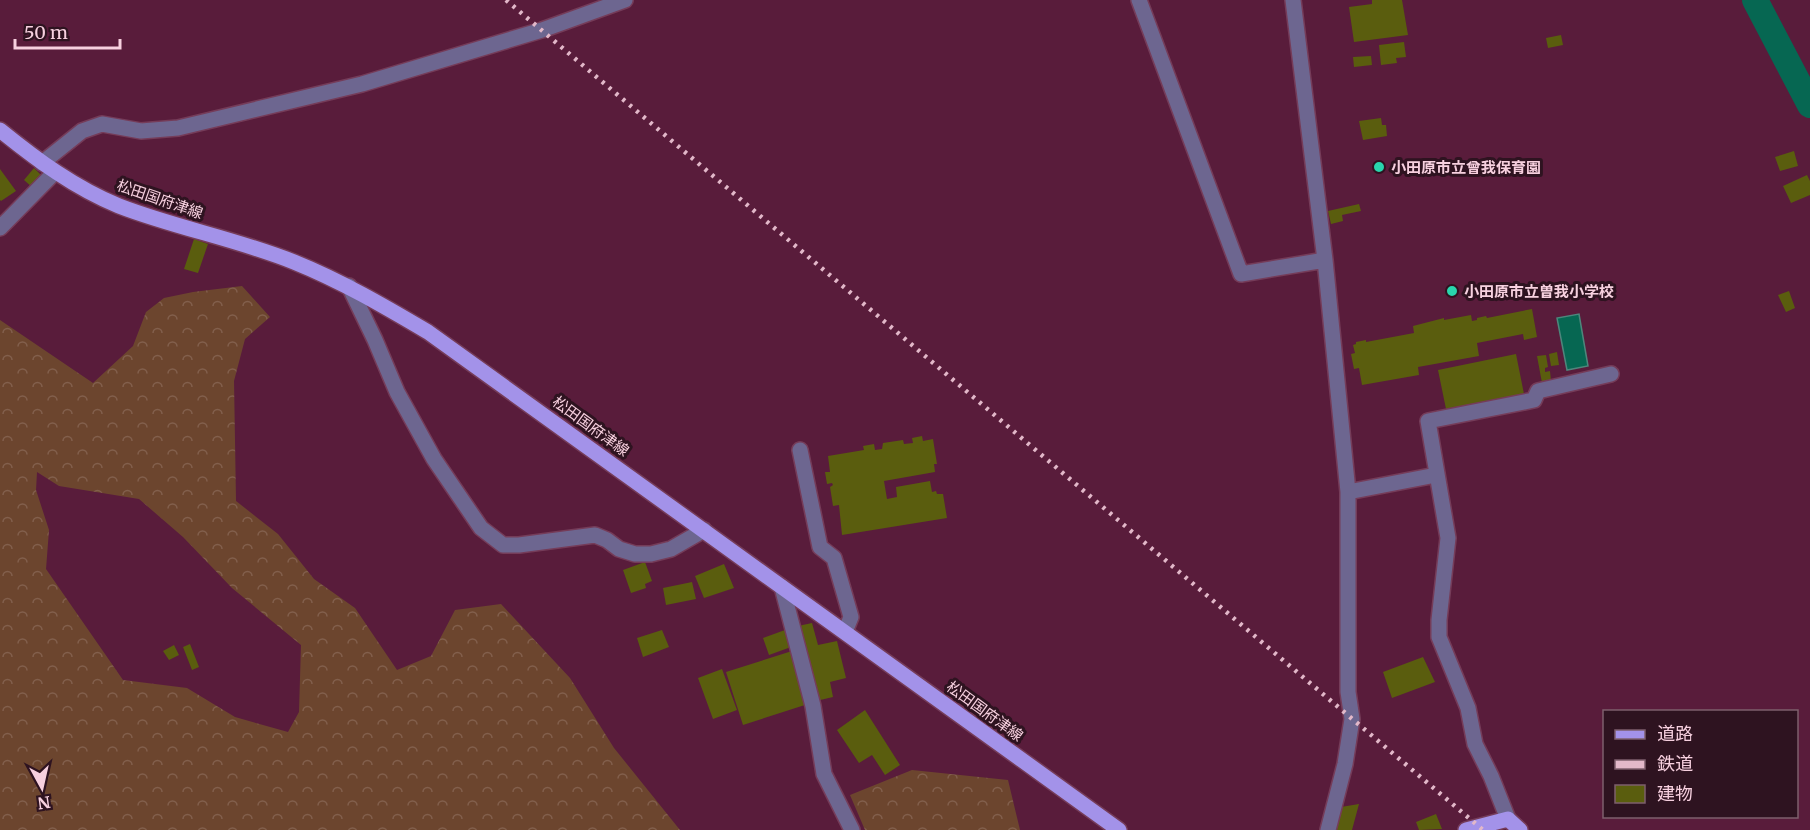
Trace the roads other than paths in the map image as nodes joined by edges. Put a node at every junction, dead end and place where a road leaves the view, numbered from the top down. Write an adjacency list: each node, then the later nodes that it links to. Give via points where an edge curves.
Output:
1 (625, 0): 5 (street, via 542,30 362,84 178,128 141,131 102,124 82,131)
2 (1139, 0): 8 (street, via 1241,274)
3 (1293, 0): 8 (street)
4 (0, 130): 5 (main road, 松田国府津線)
5 (42, 163): 6 (main road, 松田国府津線)
6 (55, 172): 7 (street); 9 (main road, 松田国府津線, via 119,206 293,261)
7 (0, 228)
8 (1325, 260): 13 (street)
9 (350, 286): 14 (main road, 松田国府津線, via 428,332); 14 (street, via 397,392 434,459 481,528 503,545 595,535 619,549 651,554 671,549)
10 (1611, 374): 12 (street, via 1538,391 1534,400 1428,421)
11 (800, 450): 16 (street, via 820,547 834,558 851,617)
12 (1436, 474): 13 (street); 17 (street, via 1448,538 1439,637 1468,708 1475,744)
13 (1348, 492): 20 (street, via 1348,692 1352,719)
14 (704, 530): 15 (main road, 松田国府津線)
15 (782, 587): 16 (main road, 松田国府津線); 18 (street, via 813,706 824,774)
16 (845, 632): 19 (main road, 松田国府津線)
17 (1508, 819): 21 (main road); 22 (main road)
18 (852, 830)
19 (1119, 830)
20 (1328, 830)
21 (1466, 830)
22 (1520, 830)

